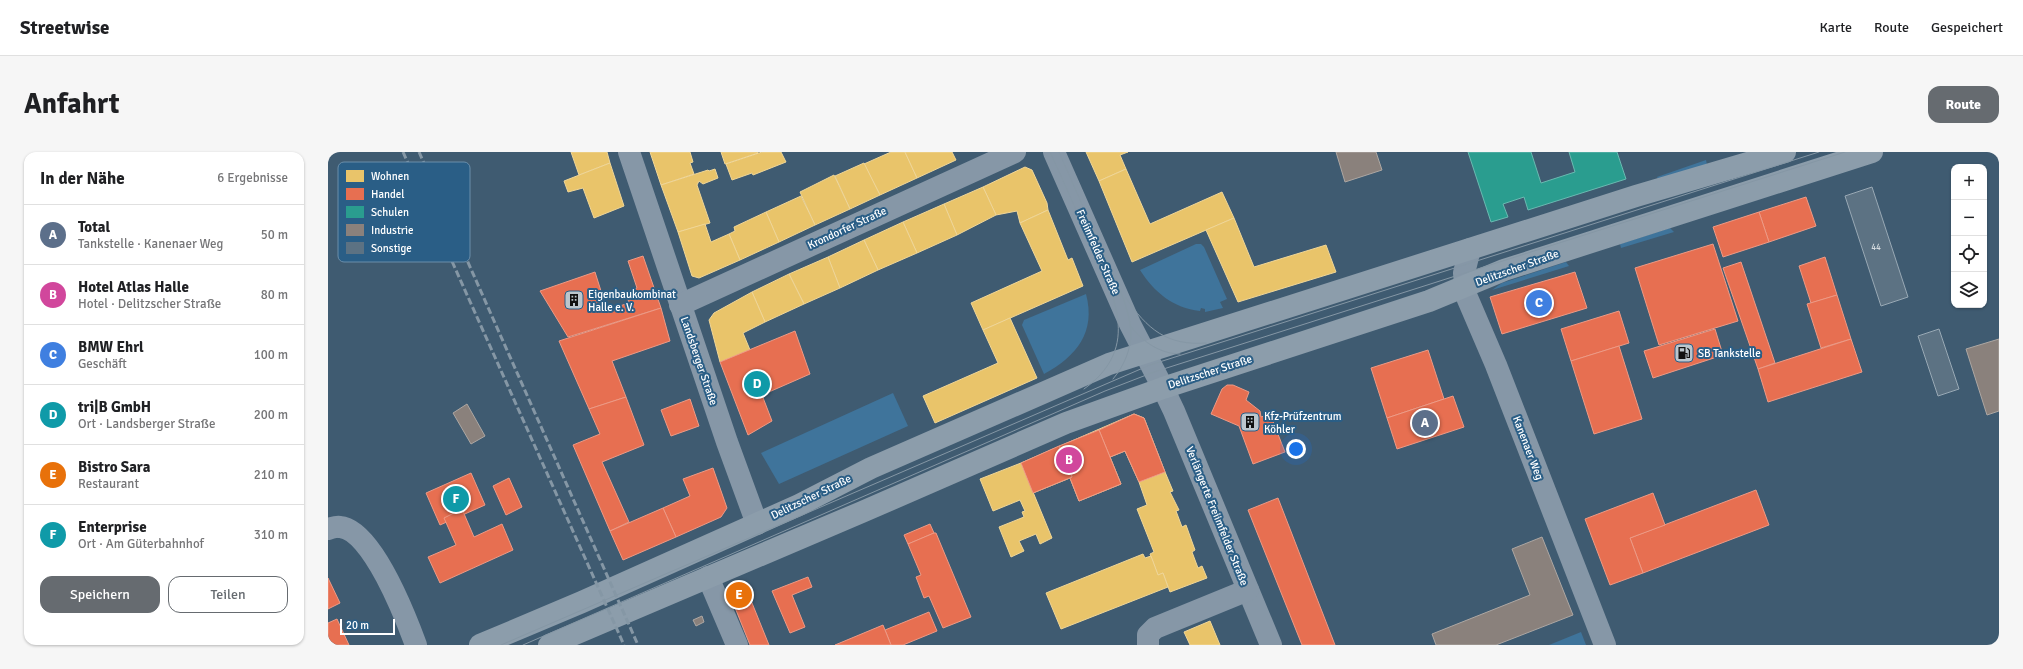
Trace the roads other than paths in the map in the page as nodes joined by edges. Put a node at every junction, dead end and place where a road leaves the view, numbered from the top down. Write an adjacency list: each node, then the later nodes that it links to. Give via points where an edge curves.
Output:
1 (629, 152): 8 (street, Landsberger Straße)
2 (1015, 152): 8 (street, Krondorfer Straße)
3 (1054, 152): 9 (street, Freiimfelder Straße)
4 (1785, 152): 6 (main road, Delitzscher Straße)
5 (1872, 152): 7 (main road, Delitzscher Straße, via 1504,270)
6 (1470, 249): 7 (street, Kanenaer Weg, via 1464,273); 9 (main road, Delitzscher Straße)
7 (1465, 287): 10 (main road, Delitzscher Straße); 21 (street, Kanenaer Weg)
8 (680, 305): 11 (street, Landsberger Straße)
9 (1143, 352): 10 (street, Delitzscher Straße); 11 (main road, Delitzscher Straße, via 1051,388 871,468)
10 (1162, 388): 13 (main road, Delitzscher Straße, via 1066,424); 14 (street, Verlängerte Freiimfelder Straße, via 1177,418)
11 (756, 524): 16 (main road, Delitzscher Straße)
12 (328, 529): 15 (street, via 341,526 360,537 381,564)
13 (708, 577): 17 (main road, Delitzscher Straße); 18 (street)
14 (1248, 590): 19 (street, via 1156,628 1148,635); 20 (street, Verlängerte Freiimfelder Straße)
15 (416, 645)
16 (480, 645)
17 (549, 645)
18 (737, 645)
19 (1148, 645)
20 (1271, 645)
21 (1605, 645)

